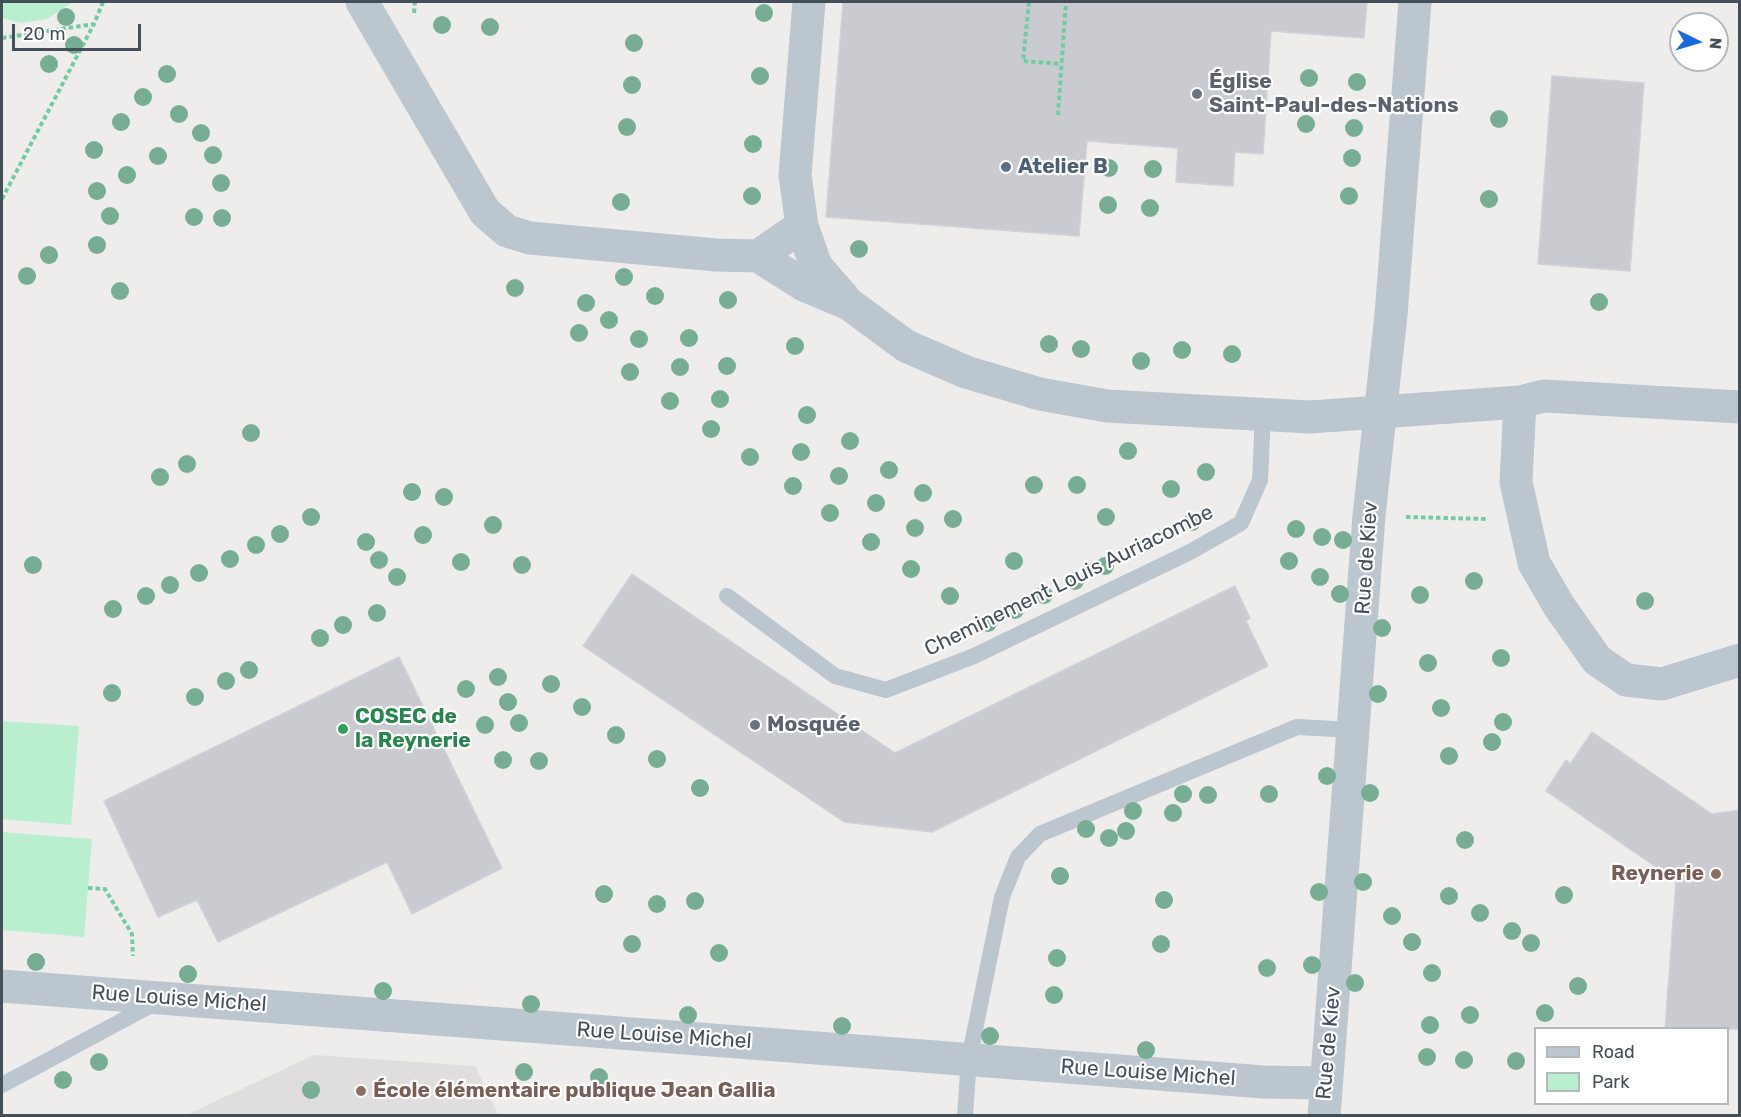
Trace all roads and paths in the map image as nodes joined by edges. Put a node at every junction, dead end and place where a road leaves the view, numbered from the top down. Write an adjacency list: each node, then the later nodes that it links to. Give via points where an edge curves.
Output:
1 (103, 2): 7 (path)
2 (362, 2): 13 (street, via 485,212 507,231 530,238)
3 (809, 2): 12 (street, via 795,175)
4 (1029, 2): 9 (path, via 1023,61)
5 (1066, 2): 9 (path)
6 (1415, 2): 17 (street, Rue de Kiev)
7 (94, 24): 8 (path); 11 (path)
8 (2, 38)
9 (1061, 64): 10 (path)
10 (1058, 115)
11 (2, 199)
12 (802, 226): 13 (street); 14 (street, via 816,266)
13 (758, 256): 14 (street, via 804,285)
14 (849, 304): 18 (street, via 906,346 966,372 1040,394 1107,406)
15 (1520, 402): 16 (street, via 1544,396); 17 (street); 20 (street, via 1516,482)
16 (1740, 407)
17 (1381, 411): 18 (street); 19 (street, Rue de Kiev)
18 (1263, 416): 21 (lane, Cheminement Louis Auriacombe, via 1260,480 1242,523 974,657 886,690 835,676)
19 (1369, 516): 20 (path); 23 (street, Rue de Kiev)
20 (1523, 519): 22 (street, via 1534,563 1559,606 1597,660 1626,680 1662,684)
21 (726, 596)
22 (1740, 660)
23 (1354, 730): 27 (lane, via 1297,727 1040,834 1018,857 1002,897); 28 (street, Rue de Kiev)
24 (88, 888): 26 (path, via 105,889 132,934)
25 (2, 986): 26 (street, Rue Louise Michel)
26 (150, 997): 27 (street, Rue Louise Michel); 29 (lane)
27 (969, 1059): 28 (street, Rue Louise Michel, via 1264,1082); 30 (lane)
28 (1326, 1083): 31 (street, Rue de Kiev)
29 (2, 1085)
30 (965, 1116)
31 (1324, 1116)

